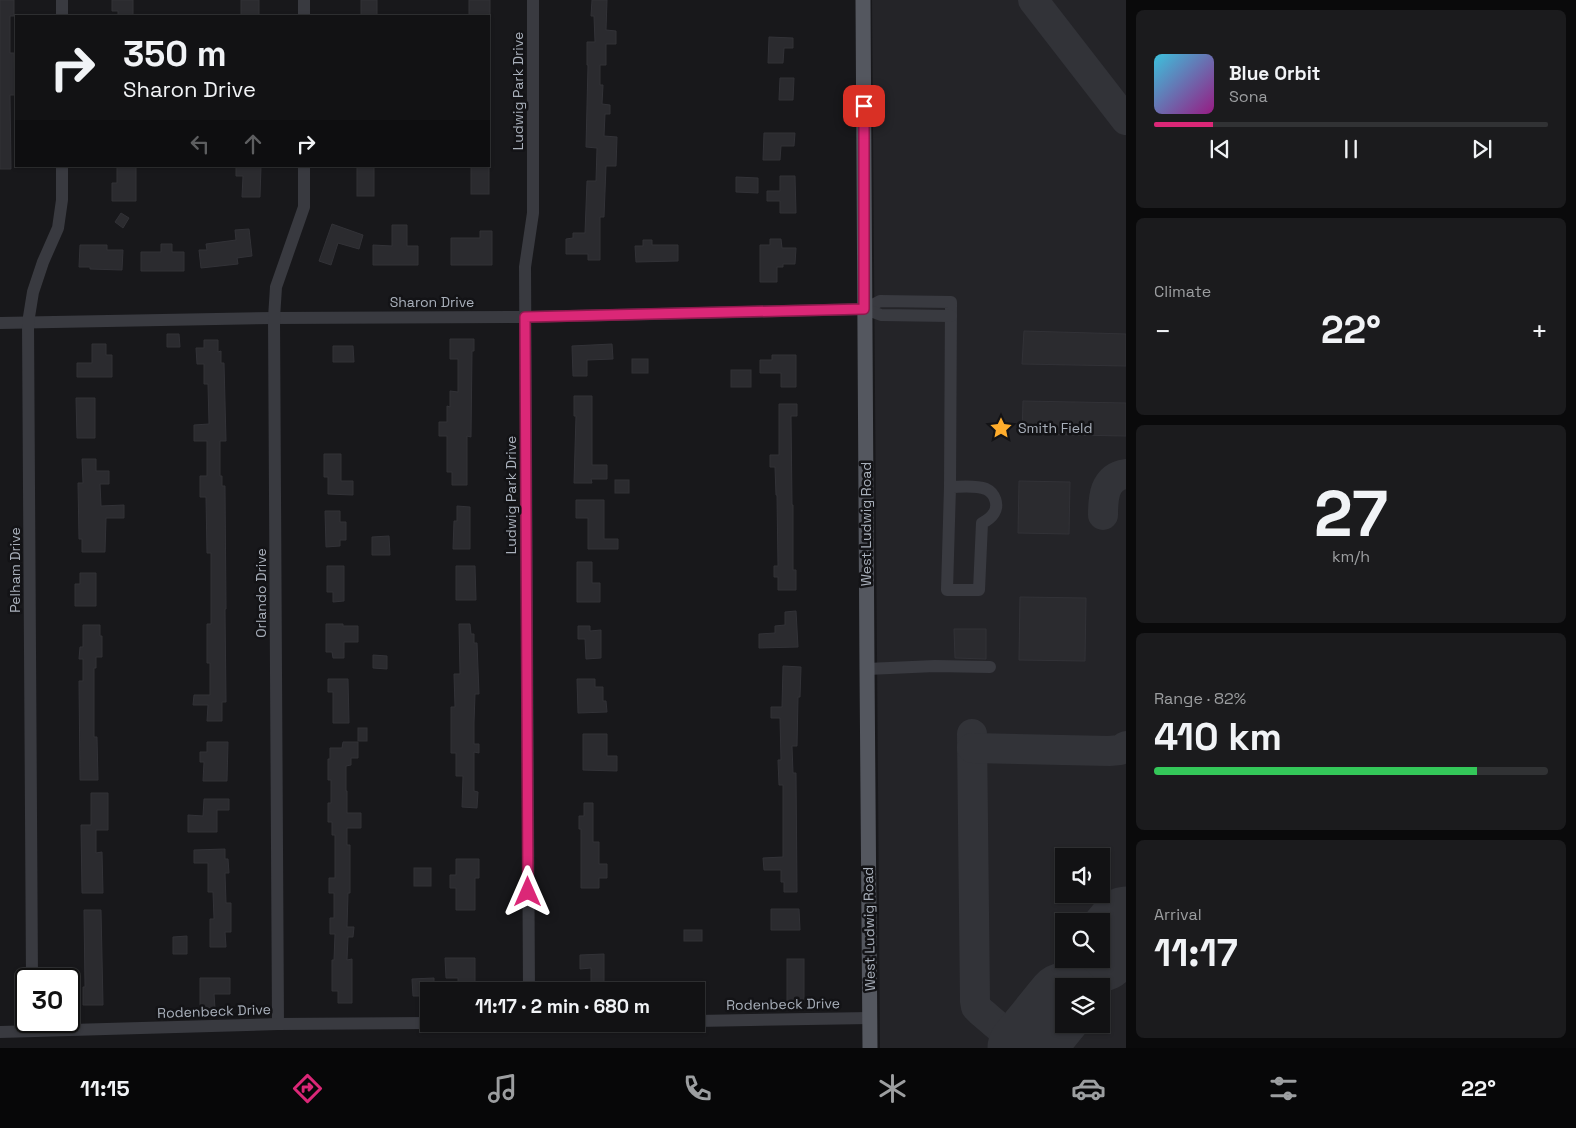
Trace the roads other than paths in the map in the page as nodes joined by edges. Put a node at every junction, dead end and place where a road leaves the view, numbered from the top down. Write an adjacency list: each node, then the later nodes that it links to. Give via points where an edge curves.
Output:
1 (62, 0): 5 (street)
2 (304, 0): 6 (street)
3 (533, 0): 11 (street, Ludwig Park Drive, via 532,213 525,267)
4 (863, 0): 9 (main road, West Ludwig Road)
5 (62, 15)
6 (304, 15)
7 (62, 167): 13 (street, Pelham Drive, via 58,228 33,292)
8 (304, 167): 12 (street, Orlando Drive, via 304,207 276,287)
9 (864, 309): 10 (street, via 881,315); 10 (street, via 880,301 951,302); 11 (street, Sharon Drive); 17 (main road, West Ludwig Road)
10 (951, 316): 15 (street)
11 (525, 317): 12 (street, Sharon Drive); 19 (street, Ludwig Park Drive)
12 (274, 318): 13 (street, Sharon Drive); 22 (street, Orlando Drive)
13 (28, 322): 14 (street, Sharon Drive); 18 (street, Pelham Drive)
14 (0, 323)
15 (950, 487): 15 (street, via 986,489 996,500 994,514 982,523 979,590 947,590)
16 (990, 667): 17 (street)
17 (866, 669): 20 (main road, West Ludwig Road)
18 (32, 968)
19 (529, 982)
20 (870, 1018): 21 (street, Rodenbeck Drive); 27 (main road, West Ludwig Road)
21 (705, 1021)
22 (278, 1024): 23 (street, Rodenbeck Drive); 24 (street, Rodenbeck Drive)
23 (420, 1024)
24 (80, 1026)
25 (15, 1029): 26 (street, Rodenbeck Drive)
26 (0, 1032)
27 (870, 1048)

